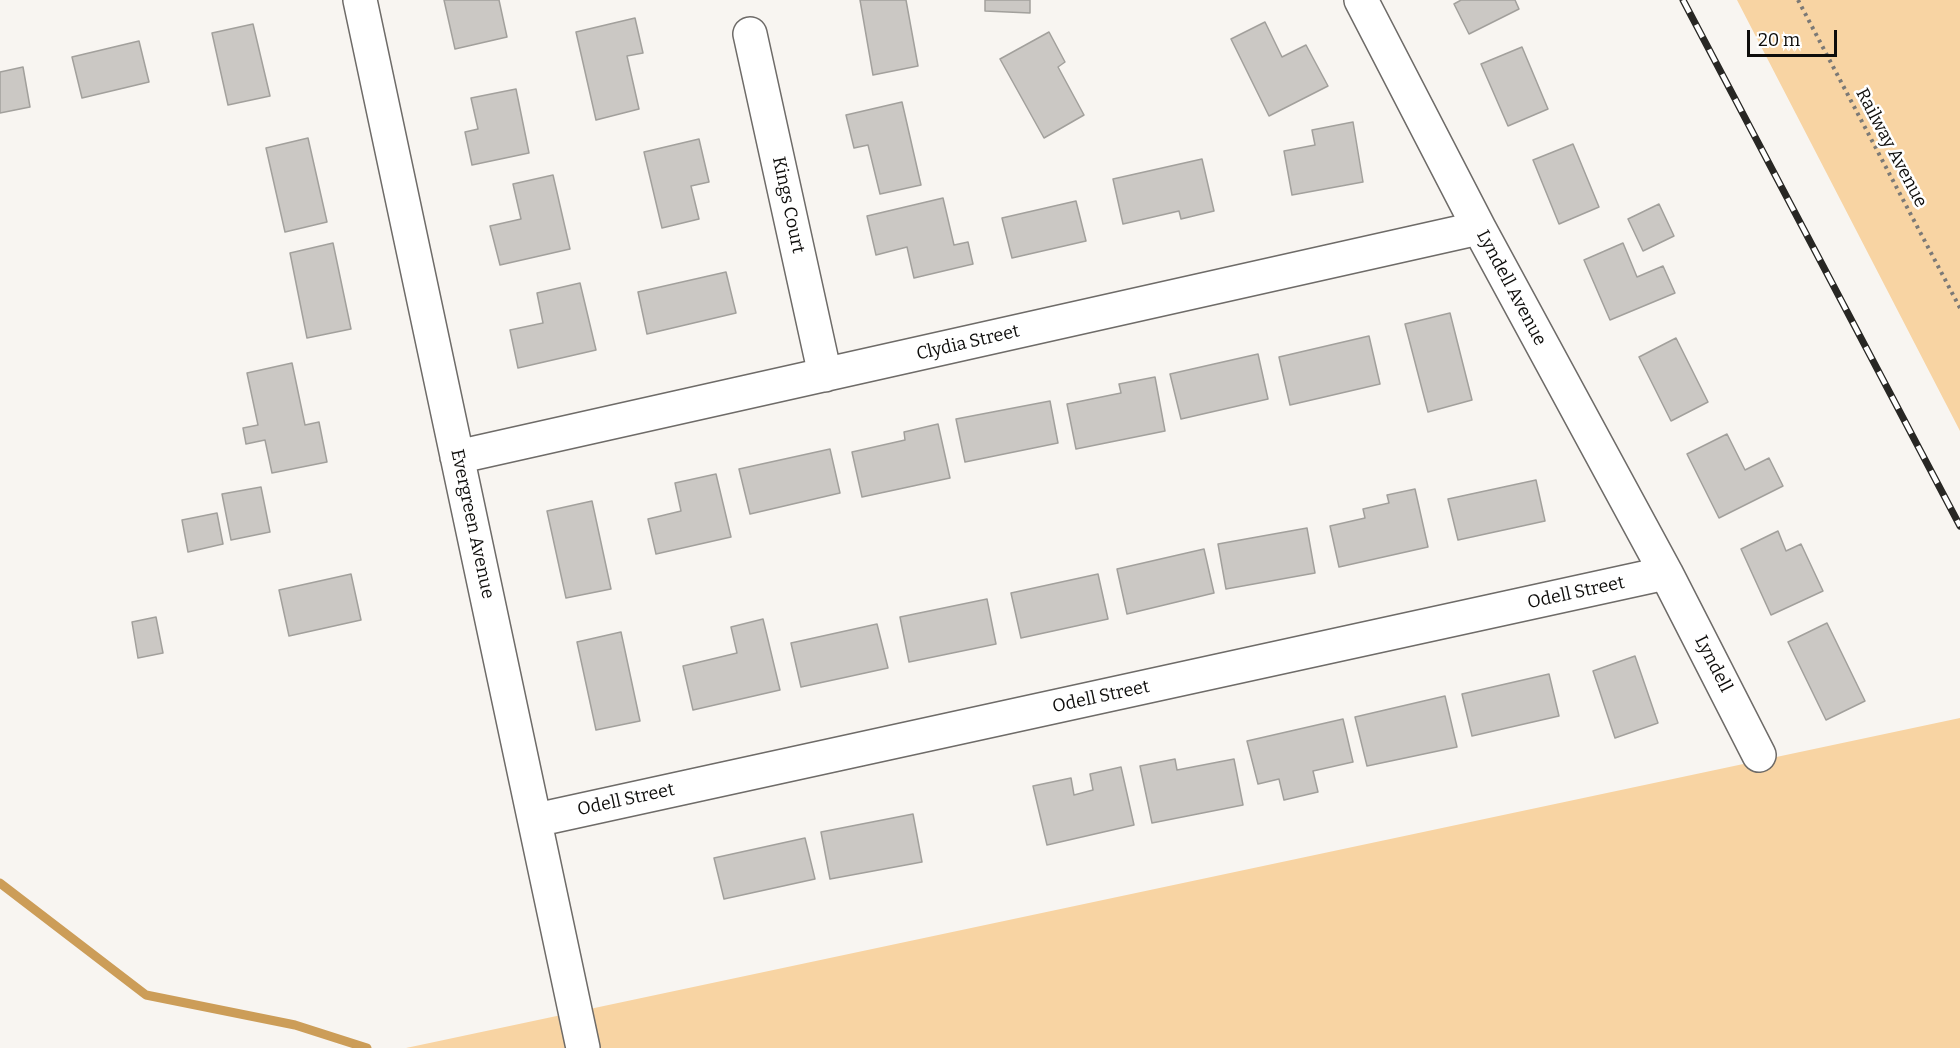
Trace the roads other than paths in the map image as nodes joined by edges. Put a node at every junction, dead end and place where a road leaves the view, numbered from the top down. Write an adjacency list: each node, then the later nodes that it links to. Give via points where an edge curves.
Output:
1 (360, 0): 6 (street, Evergreen Avenue)
2 (1361, 0): 4 (street, Lyndell Avenue)
3 (750, 34): 5 (street, Kings Court)
4 (1479, 228): 5 (street, Clydia Street); 7 (street, Lyndell Avenue)
5 (825, 375): 6 (street, Clydia Street)
6 (457, 457): 9 (street, Evergreen Avenue)
7 (1666, 573): 8 (street, Lyndell); 9 (street, Odell Street)
8 (1759, 755)
9 (536, 820): 10 (street, Evergreen Avenue)
10 (583, 1048)

